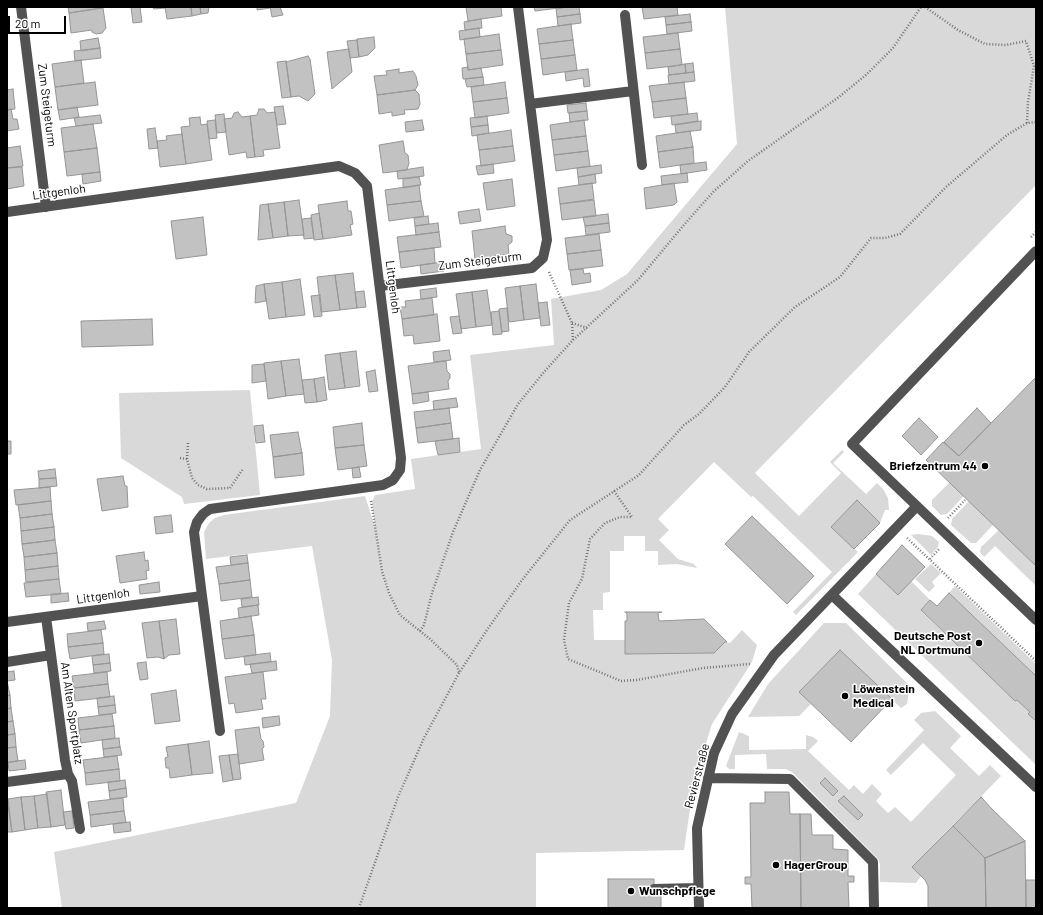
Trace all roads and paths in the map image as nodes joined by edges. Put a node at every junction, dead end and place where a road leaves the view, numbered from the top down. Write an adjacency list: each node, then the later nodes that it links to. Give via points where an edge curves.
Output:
1 (21, 7): 11 (street, Zum Steigeturm)
2 (518, 7): 7 (street)
3 (921, 7): 17 (path, via 893,48 867,74 839,97 748,161 714,191 638,280)
4 (925, 7): 9 (path, via 958,30 985,44 1006,45 1026,41 1034,66)
5 (625, 15): 6 (street)
6 (633, 91): 7 (street); 10 (street)
7 (530, 104): 14 (street, via 547,240)
8 (1036, 122): 9 (path)
9 (1027, 123): 25 (path, via 1007,134 946,187 900,234 871,238 840,277 795,307 749,352 725,388 684,425 639,475)
10 (642, 164)
11 (46, 207): 12 (street, Littgenloh); 15 (street, Littgenloh, via 339,166 355,173 367,186)
12 (7, 212)
13 (1036, 251): 28 (street, via 852,444)
14 (544, 258): 15 (street, Zum Steigeturm, via 532,268); 16 (path)
15 (380, 286): 23 (street, Littgenloh, via 401,458 400,470 393,480)
16 (572, 323): 17 (path); 18 (path)
17 (587, 328): 18 (path)
18 (573, 340): 38 (path, via 518,404 480,470 454,532)
19 (188, 443): 21 (path)
20 (180, 458): 21 (path)
21 (187, 459): 24 (path, via 192,478 198,485 207,489)
22 (243, 469): 24 (path)
23 (369, 487): 27 (street, Littgenloh); 38 (path, via 382,571 389,593 400,614)
24 (230, 488): 27 (path)
25 (614, 491): 42 (path, via 632,517 620,517 605,523 590,538 582,578 568,603 564,640 568,660 621,681 703,668); 43 (path, via 570,520 522,580)
26 (965, 500): 29 (path)
27 (232, 506): 34 (street, Littgenloh, via 210,509 197,522 194,532)
28 (917, 506): 33 (street, Revierstraße); 36 (street)
29 (947, 520)
30 (907, 538): 32 (path)
31 (943, 546): 32 (path)
32 (930, 559): 40 (path)
33 (832, 595): 42 (street, Revierstraße); 48 (street)
34 (202, 596): 35 (street, Littgenloh); 44 (street, Littgenloh)
35 (46, 617): 37 (street, Littgenloh); 39 (street, Am Alten Sportplatz)
36 (1036, 620)
37 (7, 622)
38 (420, 631): 43 (path, via 457,665)
39 (51, 655): 41 (street, Am Alten Sportplatz); 45 (street, Am Alten Sportplatz)
40 (1036, 661)
41 (7, 662)
42 (769, 662): 46 (street, Revierstraße, via 732,714 714,753)
43 (459, 673): 52 (path, via 424,738 398,797)
44 (220, 731)
45 (68, 774): 47 (street, Am Alten Sportplatz); 49 (street, Am Alten Sportplatz, via 72,781)
46 (708, 778): 50 (street, Revierstraße, via 697,828); 54 (street, via 790,779 873,862)
47 (7, 782)
48 (1036, 788)
49 (80, 830)
50 (698, 888): 51 (street); 53 (street, Revierstraße)
51 (654, 889)
52 (360, 908)
53 (699, 908)
54 (874, 908)

